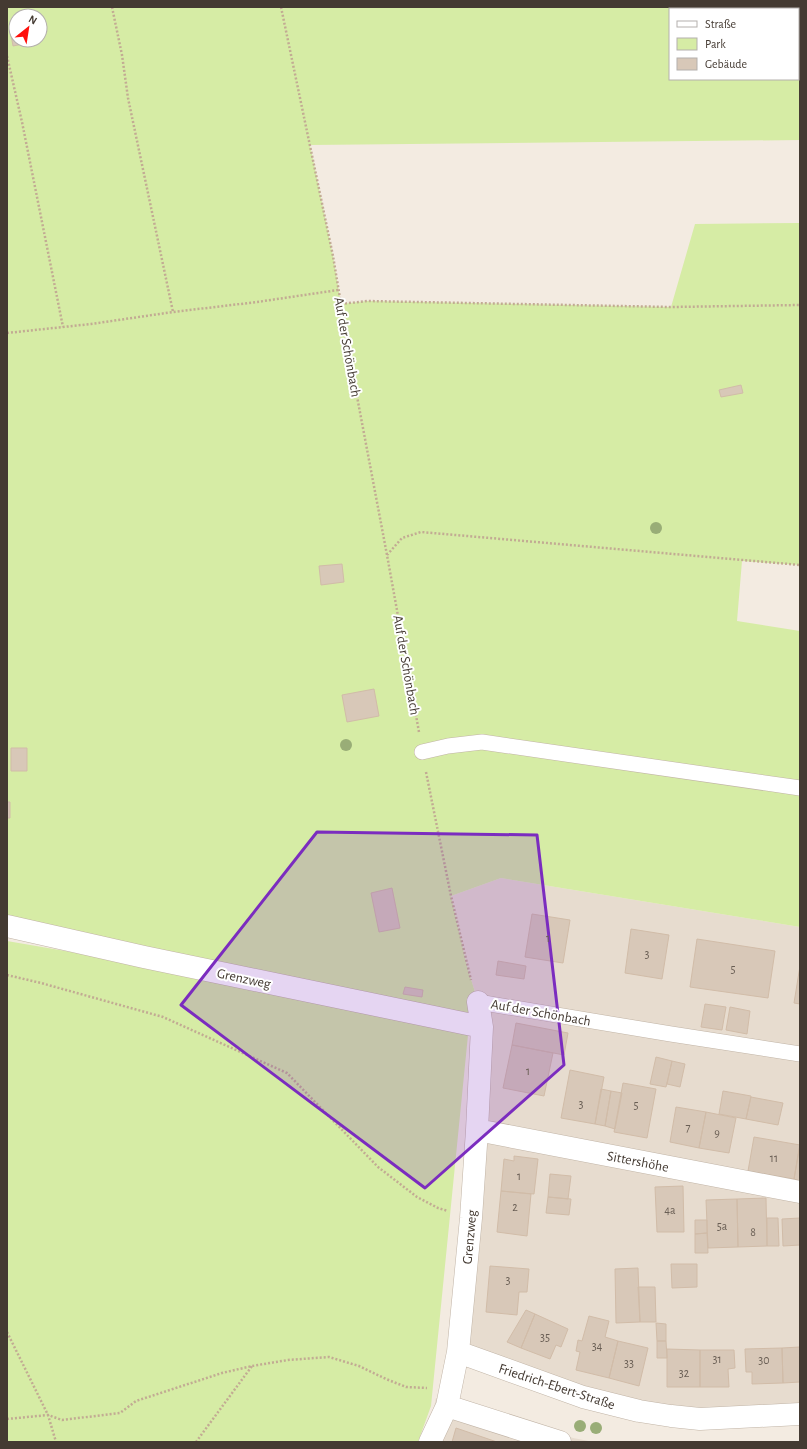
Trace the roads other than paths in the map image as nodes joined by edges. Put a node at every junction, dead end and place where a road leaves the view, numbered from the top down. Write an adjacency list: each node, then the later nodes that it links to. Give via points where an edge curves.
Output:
1 (422, 752): 2 (lane, via 482,742)
2 (800, 788)
3 (7, 926): 5 (street, Grenzweg)
4 (478, 1002): 5 (street, Grenzweg); 6 (lane, Auf der Schönbach)
5 (482, 1027): 7 (street, Grenzweg)
6 (800, 1054)
7 (477, 1130): 8 (street, Sittershöhe); 9 (street, Grenzweg)
8 (800, 1192)
9 (458, 1352): 10 (street, Grenzweg); 11 (street, Friedrich-Ebert-Straße, via 583,1397 639,1411 700,1418)
10 (449, 1397): 12 (street, Grenzweg); 13 (street)
11 (800, 1414)
12 (430, 1442)
13 (560, 1442)

